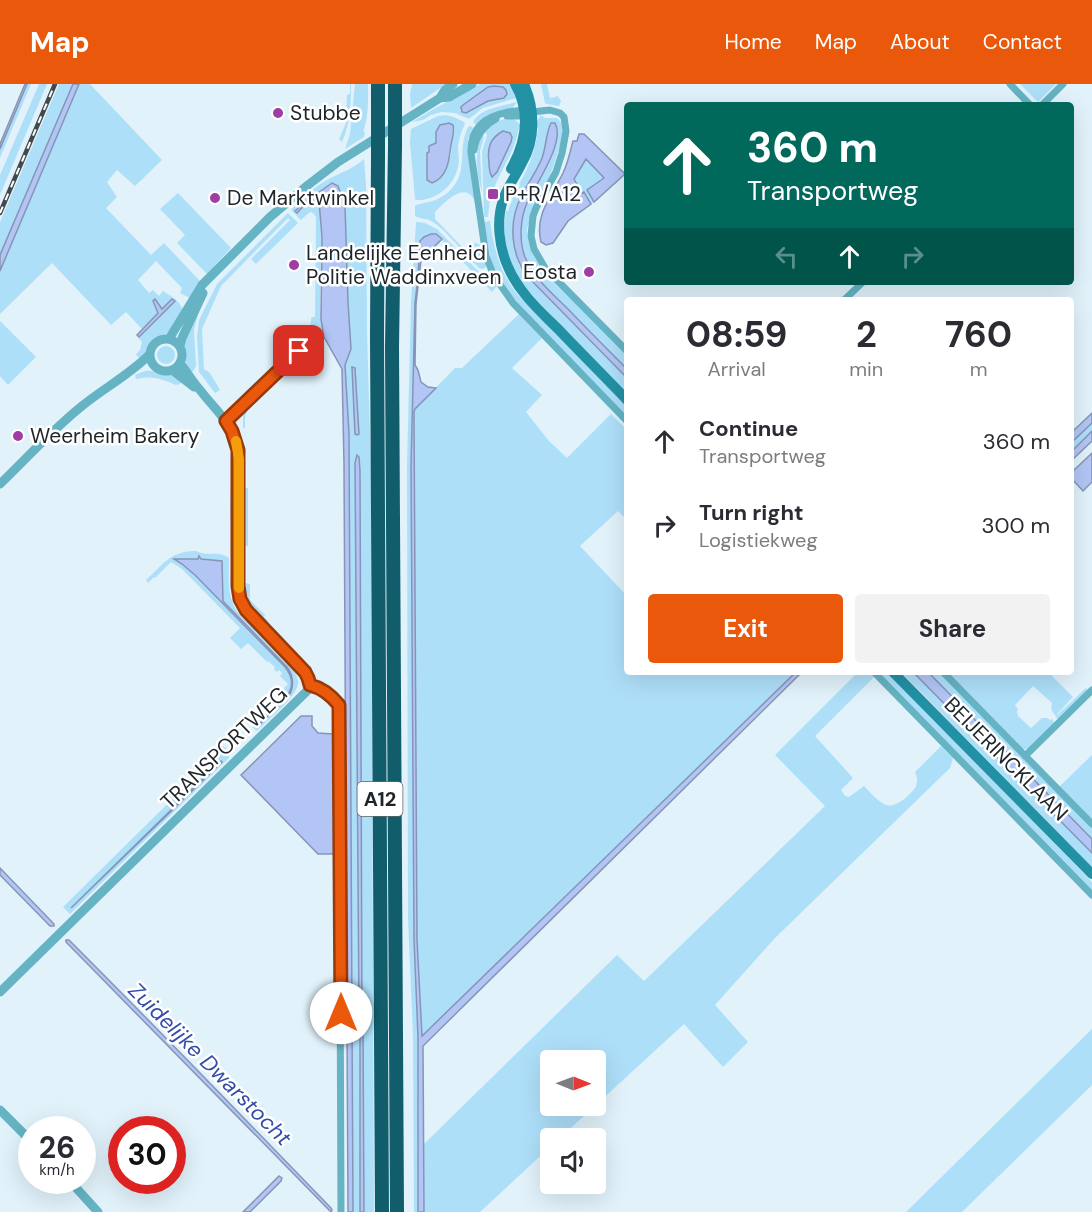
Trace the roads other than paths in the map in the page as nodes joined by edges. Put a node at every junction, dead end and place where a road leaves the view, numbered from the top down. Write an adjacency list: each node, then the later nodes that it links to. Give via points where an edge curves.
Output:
1 (378, 84): 45 (highway, A12, bridge)
2 (395, 84): 46 (highway, A12, bridge, via 392,347)
3 (453, 84): 9 (street)
4 (472, 84): 9 (street)
5 (515, 84): 12 (main road)
6 (524, 84): 12 (main road, via 530,99)
7 (1010, 84): 10 (street)
8 (1063, 84): 11 (street)
9 (440, 98): 13 (street, via 324,173 270,217)
10 (1027, 102)
11 (1045, 102)
12 (527, 112): 19 (street, via 560,113 566,131 556,172 533,216 534,249 545,268); 26 (main road, via 520,148 497,200 496,254 505,275 522,296); 27 (street, via 494,115 477,127 471,139 486,256 494,276 513,303)
13 (213, 276): 17 (street, via 194,296); 18 (street)
14 (860, 285): 15 (street)
15 (847, 297)
16 (314, 337): 28 (street)
17 (169, 339): 18 (street); 20 (street, via 155,342)
18 (180, 346): 21 (street)
19 (624, 348)
20 (149, 356): 22 (street); 24 (street)
21 (180, 363): 23 (street); 25 (street, TRANSPORTWEG)
22 (153, 365): 23 (street, via 162,371); 24 (street)
23 (172, 370): 25 (street, TRANSPORTWEG)
24 (125, 376): 29 (street, via 66,419)
25 (200, 391): 28 (street, TRANSPORTWEG)
26 (624, 397)
27 (624, 417)
28 (226, 421): 33 (street, TRANSPORTWEG, via 238,450 240,599 305,672)
29 (0, 484)
30 (877, 675): 38 (street)
31 (896, 675): 37 (main road, BEIJERINCKLAAN)
32 (946, 675): 35 (street)
33 (310, 685): 39 (street, TRANSPORTWEG); 44 (street, via 326,691 339,705)
34 (1092, 690): 35 (street)
35 (1025, 756): 36 (street)
36 (1092, 824)
37 (1092, 874)
38 (1092, 895)
39 (0, 992)
40 (0, 1110): 41 (street)
41 (18, 1128)
42 (82, 1194): 43 (street)
43 (98, 1212)
44 (341, 1212)
45 (382, 1212)
46 (397, 1212)

